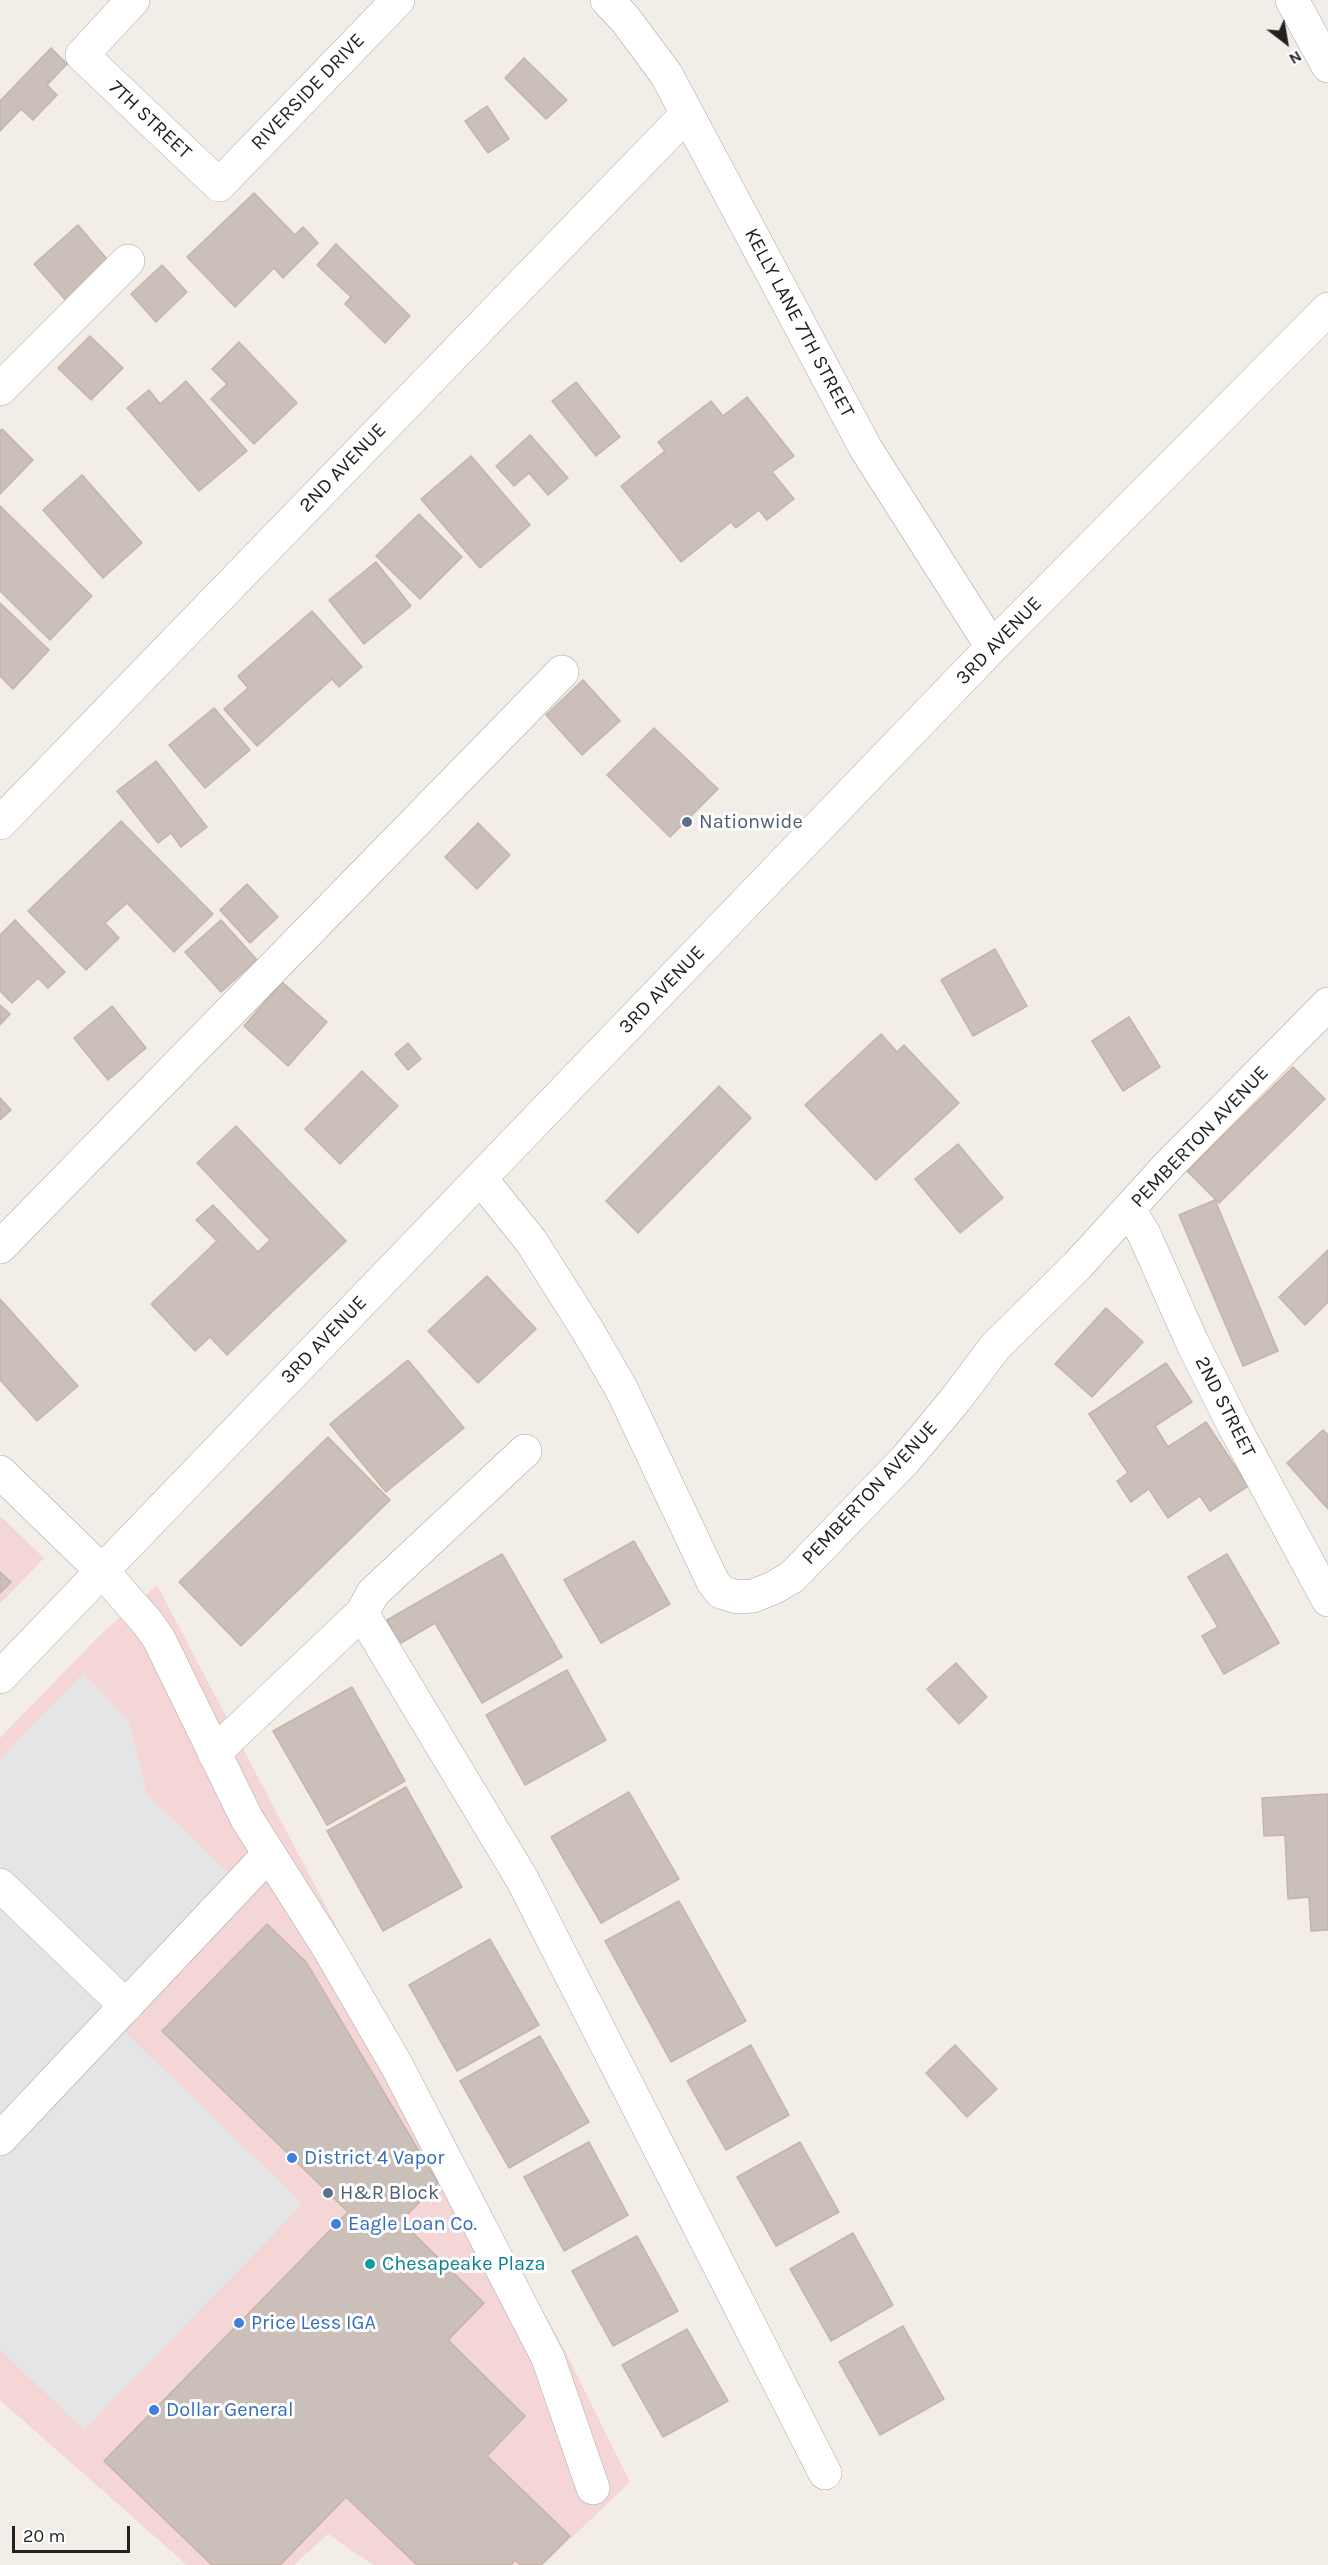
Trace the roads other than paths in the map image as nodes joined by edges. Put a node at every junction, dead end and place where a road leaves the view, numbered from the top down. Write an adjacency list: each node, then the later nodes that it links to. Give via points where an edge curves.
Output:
1 (133, 0): 7 (street, 7TH STREET, via 82,55)
2 (398, 0): 7 (street, RIVERSIDE DRIVE)
3 (1292, 0): 5 (street)
4 (624, 6): 6 (street, KELLY LANE 7TH STREET)
5 (1328, 66)
6 (687, 114): 11 (street, KELLY LANE 7TH STREET, via 866,449); 13 (street, 2ND AVENUE)
7 (219, 185)
8 (128, 261): 10 (street)
9 (1328, 309): 11 (street, 3RD AVENUE)
10 (0, 390)
11 (992, 647): 15 (street, 3RD AVENUE)
12 (562, 672): 17 (street)
13 (0, 823)
14 (1328, 1004): 16 (street, PEMBERTON AVENUE, via 1167,1167)
15 (481, 1179): 16 (street, PEMBERTON AVENUE, via 531,1240 622,1390 713,1582 721,1592 737,1597 763,1592 792,1577 905,1460 995,1347); 20 (street, 3RD AVENUE)
16 (1130, 1211): 21 (street, 2ND STREET, via 1233,1426)
17 (0, 1247)
18 (525, 1450): 22 (street, via 373,1593)
19 (0, 1472): 20 (street)
20 (102, 1570): 23 (street, 3RD AVENUE); 24 (street, via 159,1639)
21 (1328, 1600)
22 (362, 1613): 24 (street); 29 (street, via 522,1879)
23 (0, 1677)
24 (214, 1753): 25 (street)
25 (269, 1854): 27 (street); 30 (street, via 397,2066 548,2358)
26 (0, 1885): 27 (street)
27 (126, 2006): 28 (street)
28 (0, 2139)
29 (825, 2473)
30 (593, 2488)

